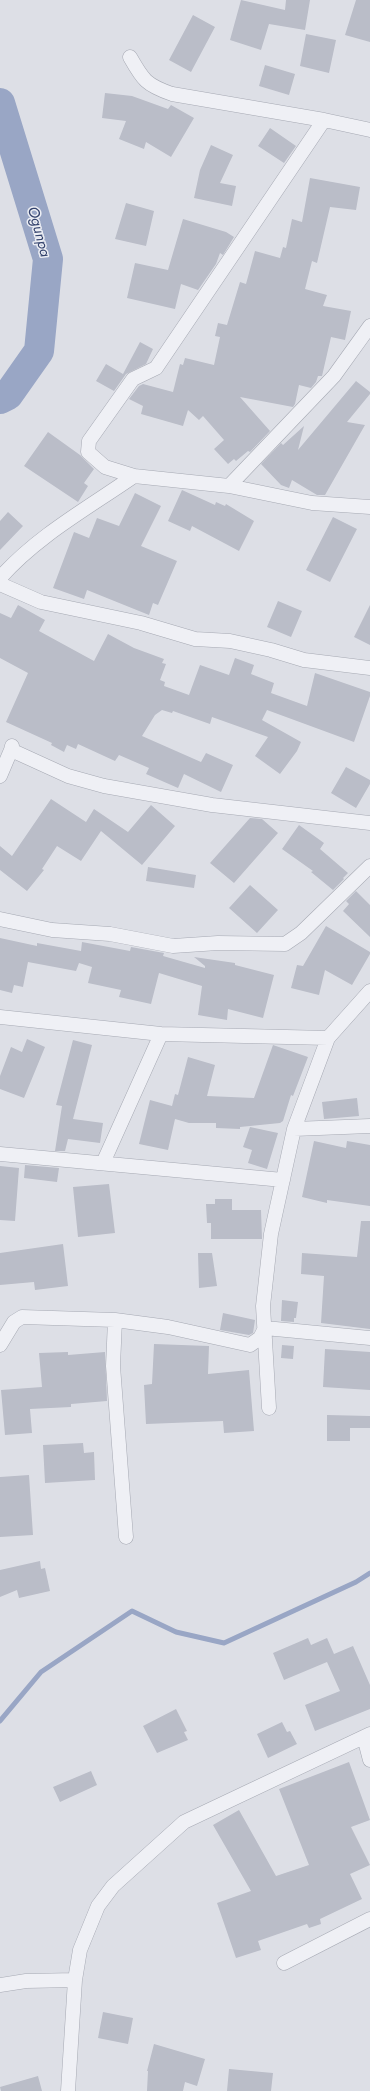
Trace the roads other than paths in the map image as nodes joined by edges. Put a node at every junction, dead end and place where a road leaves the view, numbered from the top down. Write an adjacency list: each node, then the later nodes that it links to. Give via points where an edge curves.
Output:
1 (130, 57): 2 (street, via 140,75 151,86 172,94)
2 (324, 120): 3 (street); 5 (street, via 156,368 134,379 89,441 88,452 105,467)
3 (370, 130)
4 (370, 326): 6 (street, via 334,376)
5 (134, 476): 6 (street); 8 (street, via 48,534)
6 (229, 486): 7 (street, via 312,503)
7 (370, 507)
8 (0, 578)
9 (0, 584): 10 (street, via 41,602 141,623 195,638 230,641 304,660)
10 (370, 668)
11 (0, 776): 12 (street, via 11,748 68,776 104,786 212,805)
12 (370, 823)
13 (370, 866): 14 (street, via 285,944 218,943 173,946 110,934 52,930)
14 (0, 919)
15 (370, 991): 18 (street)
16 (0, 1017): 17 (street)
17 (161, 1034): 18 (street); 22 (street)
18 (328, 1038): 20 (street)
19 (370, 1126): 20 (street)
20 (294, 1129): 23 (street)
21 (0, 1154): 22 (street)
22 (103, 1163): 23 (street)
23 (283, 1180): 25 (street, via 271,1234 263,1306)
24 (115, 1320): 25 (street, via 250,1344 260,1338); 27 (street, via 22,1317 14,1322); 29 (street, via 113,1366)
25 (265, 1328): 26 (street); 28 (street)
26 (370, 1338)
27 (0, 1345)
28 (269, 1408)
29 (126, 1537)
30 (367, 1736): 31 (street); 34 (street, via 184,1822 113,1886 98,1906 80,1950)
31 (370, 1760)
32 (370, 1919): 33 (street)
33 (284, 1962)
34 (75, 1980): 35 (street, via 26,1981); 36 (street)
35 (0, 1985)
36 (68, 2091)

